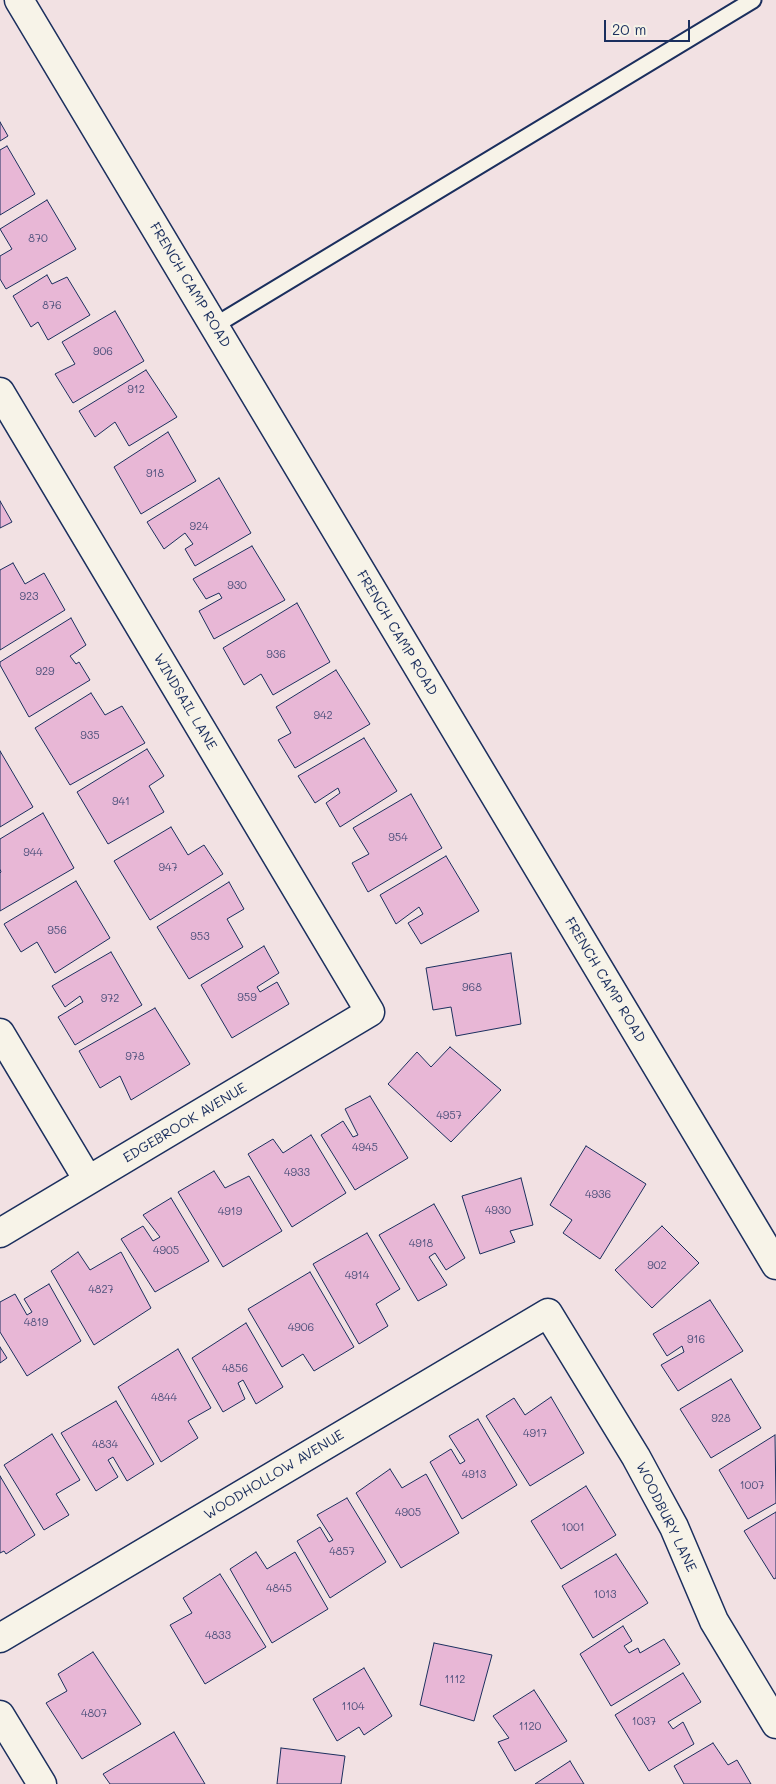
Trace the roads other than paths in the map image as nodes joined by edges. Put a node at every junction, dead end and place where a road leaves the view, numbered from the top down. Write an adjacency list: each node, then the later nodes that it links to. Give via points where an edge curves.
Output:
1 (19, 0): 3 (street, FRENCH CAMP ROAD)
2 (753, 0): 3 (lane)
3 (214, 326): 9 (street, FRENCH CAMP ROAD)
4 (0, 392): 5 (street, WINDSAIL LANE)
5 (370, 1012): 7 (street, EDGEBROOK AVENUE)
6 (0, 1032): 7 (street)
7 (88, 1180): 8 (street, EDGEBROOK AVENUE)
8 (0, 1232)
9 (776, 1266)
10 (548, 1313): 11 (street, WOODHOLLOW AVENUE); 13 (street, WOODBURY LANE, via 636,1457 674,1527 714,1621)
11 (0, 1638)
12 (0, 1715): 14 (street)
13 (776, 1724)
14 (42, 1784)

